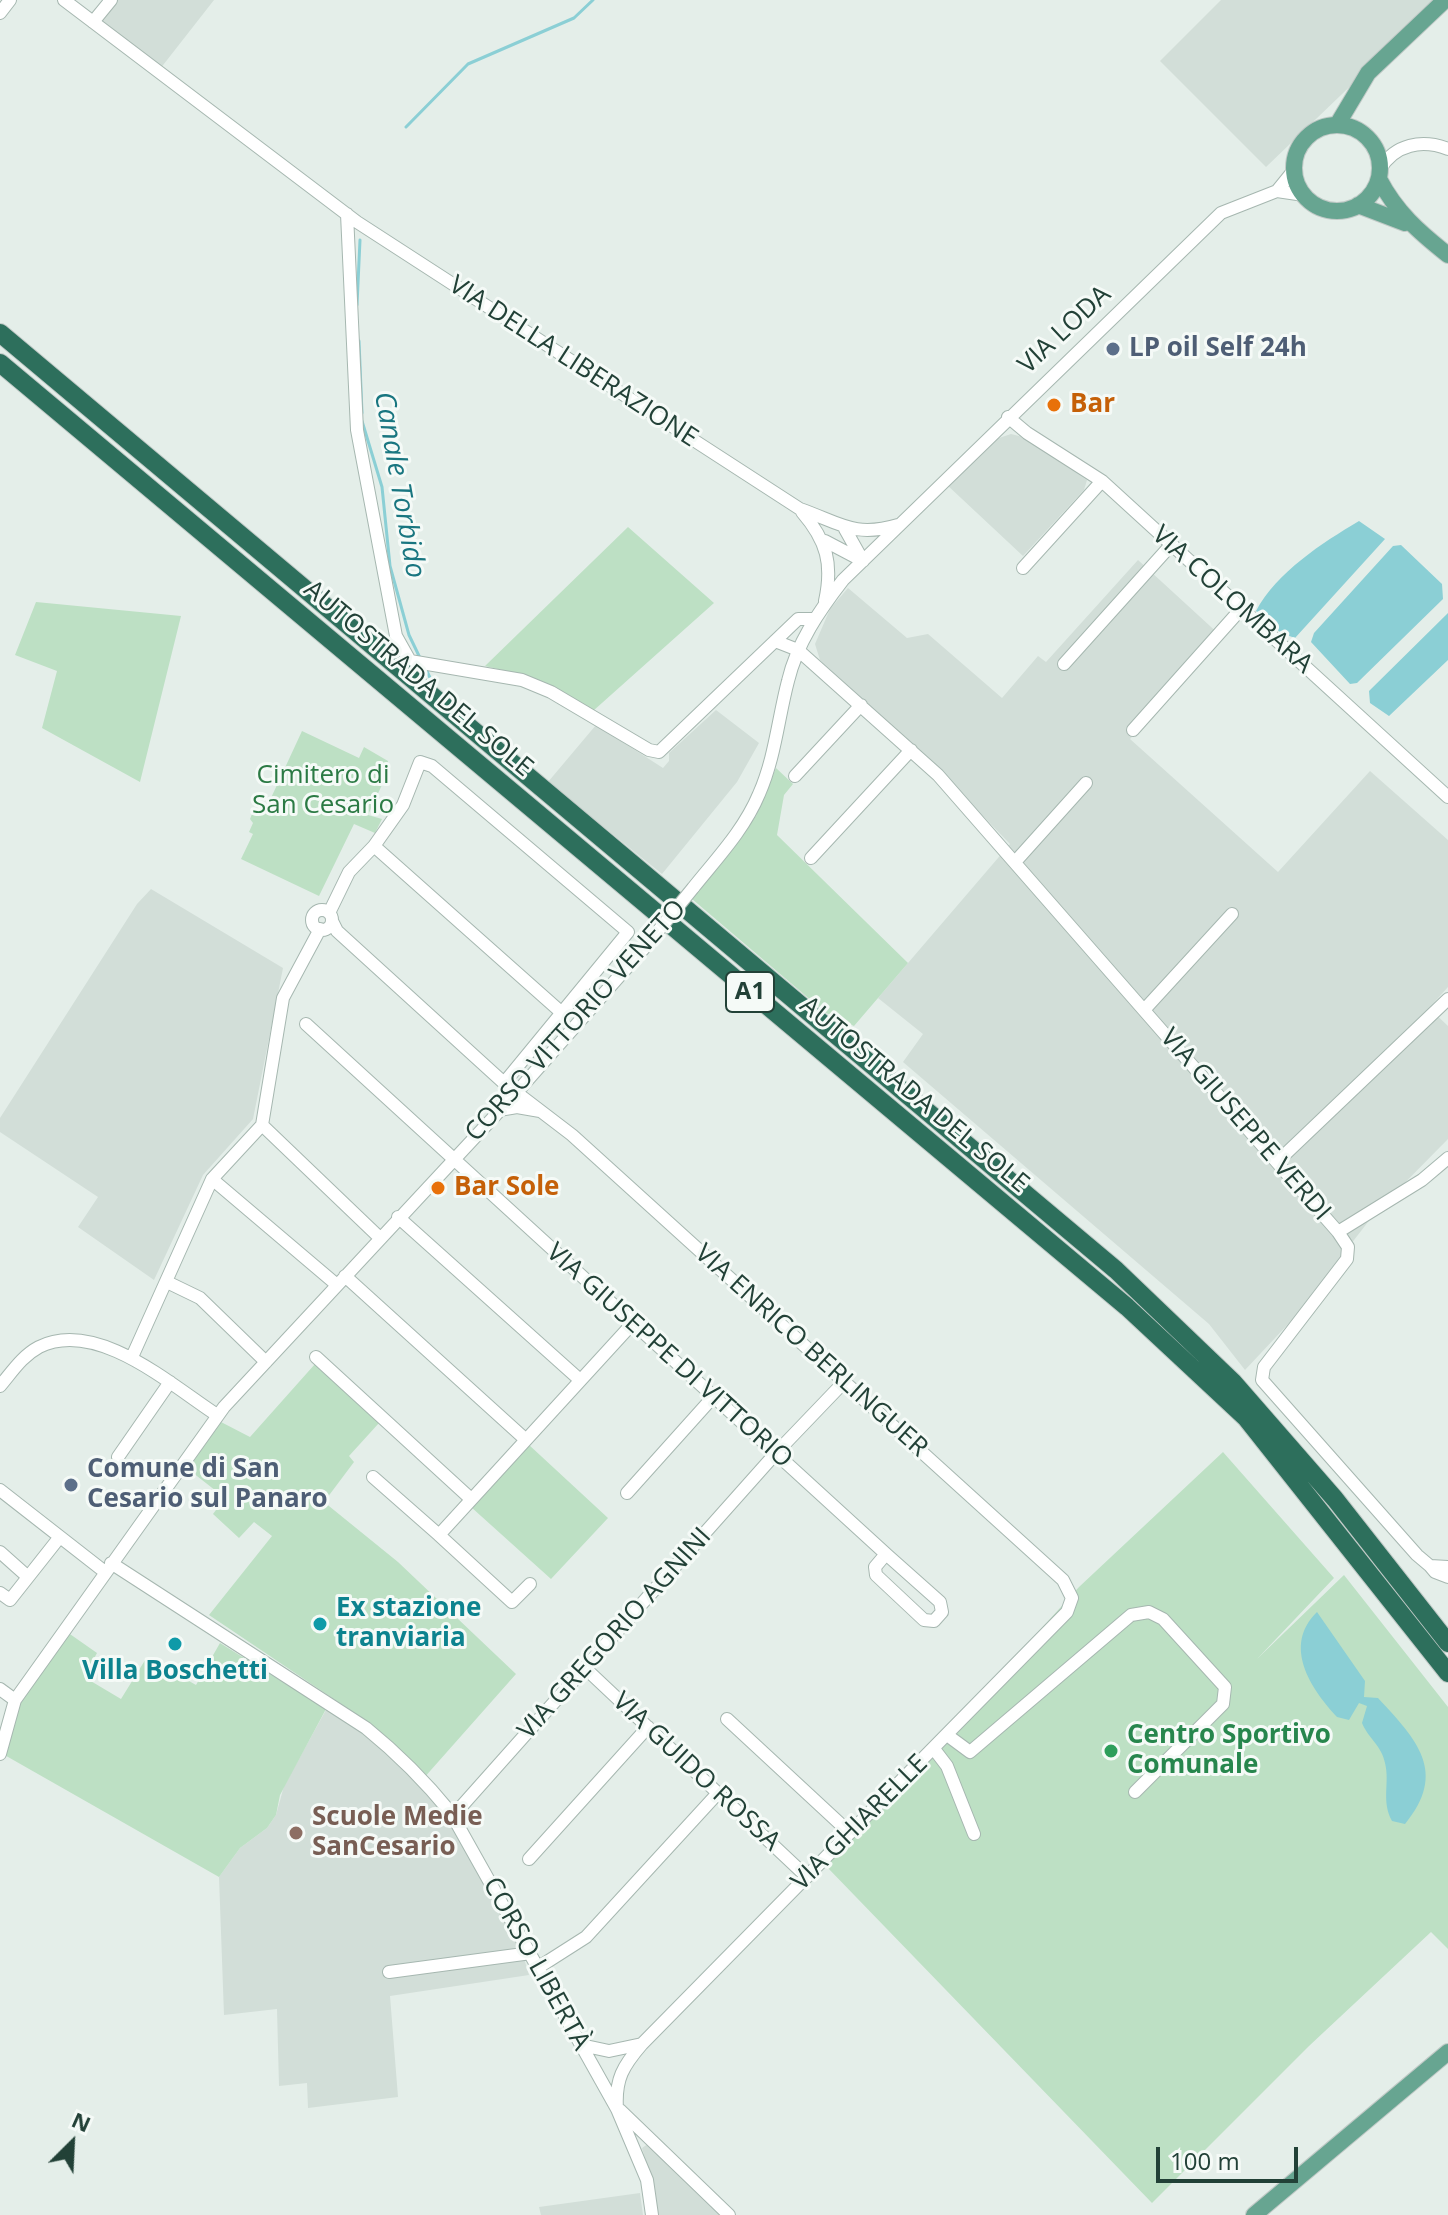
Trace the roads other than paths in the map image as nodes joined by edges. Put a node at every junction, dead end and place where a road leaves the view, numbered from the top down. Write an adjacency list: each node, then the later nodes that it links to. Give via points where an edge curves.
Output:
1 (64, 0): 6 (street, VIA DELLA LIBERAZIONE)
2 (111, 0): 6 (street)
3 (1445, 0): 7 (main road, via 1368,73)
4 (11, 1): 5 (street)
5 (0, 13)
6 (93, 22): 16 (street, VIA DELLA LIBERAZIONE)
7 (1354, 98): 8 (main road); 9 (main road)
8 (1337, 125): 9 (main road); 11 (main road, via 1309,136 1296,155)
9 (1360, 132): 12 (main road, via 1377,150)
10 (1448, 149): 12 (street, via 1436,144 1405,147 1393,154)
11 (1294, 170): 13 (street, VIA LODA); 14 (main road)
12 (1380, 174): 15 (main road, via 1371,194); 17 (main road, via 1389,200)
13 (1277, 191): 14 (street, VIA LODA); 21 (street, VIA LODA, via 1221,213)
14 (1304, 195): 15 (main road, via 1332,211)
15 (1358, 205): 17 (main road)
16 (347, 214): 23 (street, VIA DELLA LIBERAZIONE); 33 (street, via 357,430 403,654 423,664 522,680 659,752)
17 (1410, 225): 18 (main road)
18 (1448, 255)
19 (0, 333): 95 (highway, AUTOSTRADA DEL SOLE / A1, via 1116,1270 1233,1382 1335,1499)
20 (0, 363): 97 (highway, AUTOSTRADA DEL SOLE / A1, via 1127,1307 1246,1418)
21 (1008, 417): 22 (street, VIA COLOMBARA); 24 (street, VIA LODA)
22 (1102, 481): 27 (street, VIA COLOMBARA); 29 (street)
23 (800, 509): 25 (street, VIA DELLA LIBERAZIONE); 26 (street, VIA DELLA LIBERAZIONE)
24 (898, 525): 25 (street, VIA DELLA LIBERAZIONE, via 875,532); 28 (street, CORSO VITTORIO VENETO)
25 (844, 528): 28 (street)
26 (822, 539): 28 (street, VIA DELLA LIBERAZIONE); 30 (street, VIA DELLA LIBERAZIONE, via 830,561)
27 (1171, 545): 31 (street, VIA COLOMBARA); 35 (street)
28 (863, 561): 30 (street, CORSO VITTORIO VENETO)
29 (1023, 568)
30 (824, 605): 32 (street, CORSO VITTORIO VENETO)
31 (1241, 609): 37 (street); 41 (street, VIA COLOMBARA)
32 (814, 619): 33 (street, via 798,619); 34 (street, CORSO VITTORIO VENETO)
33 (775, 641): 34 (street)
34 (798, 650): 36 (street, VIA GIUSEPPE VERDI); 51 (street, CORSO VITTORIO VENETO, bridge, via 753,808 645,947)
35 (1064, 664)
36 (861, 705): 38 (street, VIA GIUSEPPE VERDI); 39 (street)
37 (1133, 730)
38 (911, 750): 43 (street); 44 (street, VIA GIUSEPPE VERDI)
39 (795, 776)
40 (1086, 783): 44 (street)
41 (1448, 797)
42 (374, 846): 46 (street, via 349,872); 49 (street); 49 (street, via 403,805 420,762 432,766 628,932)
43 (811, 858)
44 (1015, 862): 48 (street, VIA GIUSEPPE VERDI)
45 (1232, 914): 48 (street, VIA GIUSEPPE VERDI)
46 (331, 917): 52 (street, VIA ENRICO BERLINGUER, via 337,931); 56 (street, via 321,910 313,916 320,929 283,998)
47 (1448, 999): 59 (street)
48 (1144, 1010): 59 (street, VIA GIUSEPPE VERDI)
49 (562, 1013): 52 (street)
50 (306, 1024): 58 (street, VIA GIUSEPPE DI VITTORIO)
51 (534, 1073): 53 (street, CORSO VITTORIO VENETO); 55 (street, via 534,1093)
52 (504, 1083): 53 (street, VIA ENRICO BERLINGUER)
53 (517, 1092): 54 (street, CORSO VITTORIO VENETO); 55 (street, VIA ENRICO BERLINGUER)
54 (498, 1111): 55 (street); 58 (street, CORSO VITTORIO VENETO)
55 (543, 1111): 71 (street, VIA ENRICO BERLINGUER)
56 (262, 1125): 60 (street); 63 (street)
57 (1448, 1158): 62 (street)
58 (452, 1160): 61 (street, CORSO VITTORIO VENETO); 66 (street, VIA GIUSEPPE DI VITTORIO)
59 (1277, 1162): 62 (street, VIA GIUSEPPE VERDI)
60 (212, 1179): 64 (street); 67 (street)
61 (398, 1217): 63 (street, CORSO VITTORIO VENETO); 70 (street)
62 (1341, 1236): 87 (street, via 1347,1259 1264,1367 1262,1380)
63 (380, 1238): 64 (street, CORSO VITTORIO VENETO)
64 (341, 1281): 69 (street, CORSO VITTORIO VENETO); 76 (street)
65 (167, 1282): 69 (street, via 200,1298)
66 (633, 1323): 70 (street); 74 (street, VIA GIUSEPPE DI VITTORIO)
67 (132, 1357): 72 (street); 73 (street, via 69,1341 52,1343 21,1360)
68 (316, 1357): 82 (street)
69 (266, 1362): 75 (street, CORSO VITTORIO VENETO)
70 (580, 1380): 76 (street)
71 (845, 1381): 77 (street, VIA GREGORIO AGNINI); 94 (street, VIA ENRICO BERLINGUER, via 1063,1580)
72 (170, 1382): 75 (street); 78 (street)
73 (0, 1386)
74 (714, 1396): 77 (street, VIA GIUSEPPE DI VITTORIO); 81 (street)
75 (217, 1415): 89 (street, CORSO VITTORIO VENETO)
76 (525, 1439): 82 (street)
77 (776, 1453): 86 (street, VIA GIUSEPPE DI VITTORIO); 96 (street, VIA GREGORIO AGNINI)
78 (118, 1457)
79 (373, 1477): 83 (street)
80 (0, 1490): 84 (street, CORSO LIBERTÀ)
81 (627, 1493)
82 (471, 1499): 83 (street)
83 (439, 1535): 92 (street, via 512,1602)
84 (59, 1538): 89 (street, CORSO LIBERTÀ); 90 (street)
85 (0, 1552): 90 (street)
86 (886, 1554): 86 (street, VIA GIUSEPPE DI VITTORIO, via 875,1567 876,1575 924,1620 934,1621 942,1612 940,1602)
87 (1430, 1566): 88 (street); 91 (street)
88 (1448, 1567)
89 (108, 1568): 99 (street, CORSO VITTORIO VENETO); 107 (street, CORSO LIBERTÀ, via 366,1728 402,1757)
90 (28, 1577): 93 (street, via 10,1600)
91 (1448, 1577)
92 (530, 1584)
93 (0, 1593)
94 (1072, 1598): 102 (street, VIA GHIARELLE, via 1067,1612)
95 (1448, 1643)
96 (585, 1668): 101 (street, VIA GUIDO ROSSA); 107 (street, VIA GREGORIO AGNINI)
97 (1448, 1673)
98 (0, 1689): 99 (street)
99 (15, 1700): 104 (street, CORSO VITTORIO VENETO)
100 (727, 1719): 108 (street)
101 (648, 1727): 106 (street, VIA GUIDO ROSSA); 110 (street)
102 (947, 1735): 103 (street, VIA GHIARELLE); 105 (street, via 970,1752 1131,1615 1149,1612 1163,1619 1225,1687 1226,1697)
103 (934, 1749): 108 (street, VIA GHIARELLE); 109 (street, via 947,1766)
104 (0, 1754)
105 (1135, 1792)
106 (718, 1793): 111 (street, VIA GUIDO ROSSA); 113 (street, via 586,1937)
107 (451, 1813): 112 (street, CORSO LIBERTÀ)
108 (850, 1833): 111 (street, VIA GHIARELLE)
109 (974, 1834)
110 (529, 1859)
111 (807, 1877): 115 (street, VIA GHIARELLE)
112 (531, 1953): 113 (street, CORSO LIBERTÀ); 114 (street)
113 (539, 1967): 116 (street, CORSO LIBERTÀ)
114 (389, 1972)
115 (642, 2044): 117 (street); 119 (street, VIA GHIARELLE)
116 (581, 2045): 117 (street); 120 (street, CORSO LIBERTÀ)
117 (609, 2051): 120 (street)
118 (1448, 2052): 124 (main road)
119 (621, 2069): 120 (street); 121 (street)
120 (596, 2072): 121 (street, CORSO LIBERTÀ)
121 (617, 2109): 122 (street, via 647,2180); 123 (street)
122 (652, 2215)
123 (729, 2215)
124 (1254, 2215)

